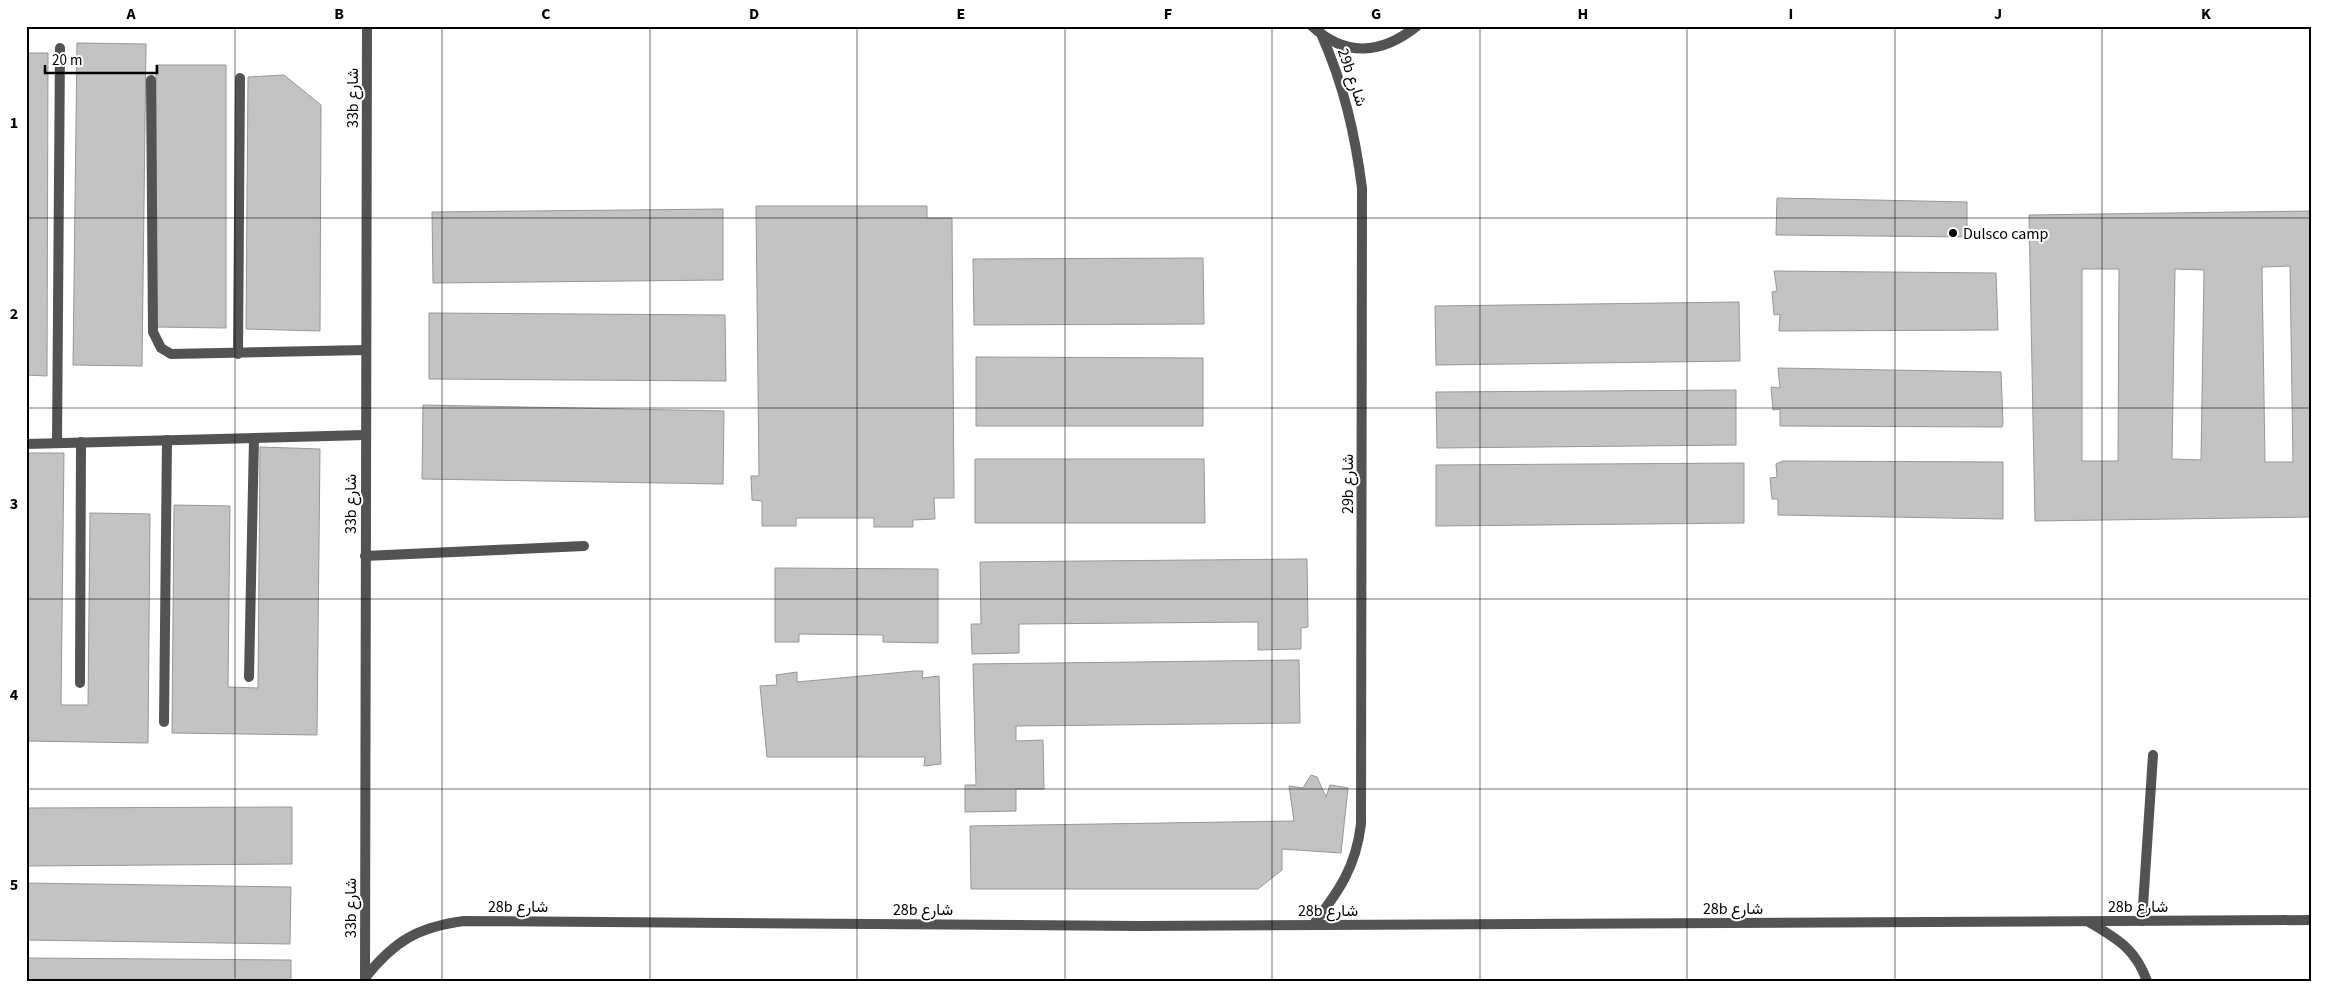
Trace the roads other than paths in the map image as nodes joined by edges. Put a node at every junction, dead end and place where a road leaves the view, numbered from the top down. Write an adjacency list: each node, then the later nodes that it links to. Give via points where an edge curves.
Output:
1 (367, 26): 8 (street, 33b شارع)
2 (1312, 26): 4 (street)
3 (1417, 26): 4 (street, via 1401,39 1381,47 1361,49 1340,45)
4 (1322, 36): 25 (street, 29b شارع, via 1349,108 1362,188 1361,824 1349,872 1341,889)
5 (60, 48): 14 (street)
6 (240, 78): 9 (street)
7 (151, 80): 9 (street, via 153,332 161,348 171,354)
8 (366, 350): 9 (street); 10 (street, 33b شارع)
9 (238, 354)
10 (365, 436): 11 (street); 17 (street, 33b شارع)
11 (254, 438): 12 (street); 18 (street)
12 (167, 440): 13 (street); 20 (street)
13 (81, 442): 14 (street); 19 (street)
14 (57, 443): 15 (street)
15 (26, 444)
16 (584, 546): 17 (street)
17 (365, 556): 26 (street, 33b شارع)
18 (249, 677)
19 (80, 683)
20 (164, 722)
21 (2153, 755): 23 (street)
22 (2311, 920): 23 (street, 28b شارع)
23 (2142, 921): 24 (street, 28b شارع)
24 (2089, 922): 25 (street, 28b شارع); 27 (street, via 2126,944 2139,961)
25 (1313, 925): 26 (street, 28b شارع, via 464,920 418,931 380,959)
26 (365, 979)
27 (2147, 981)

